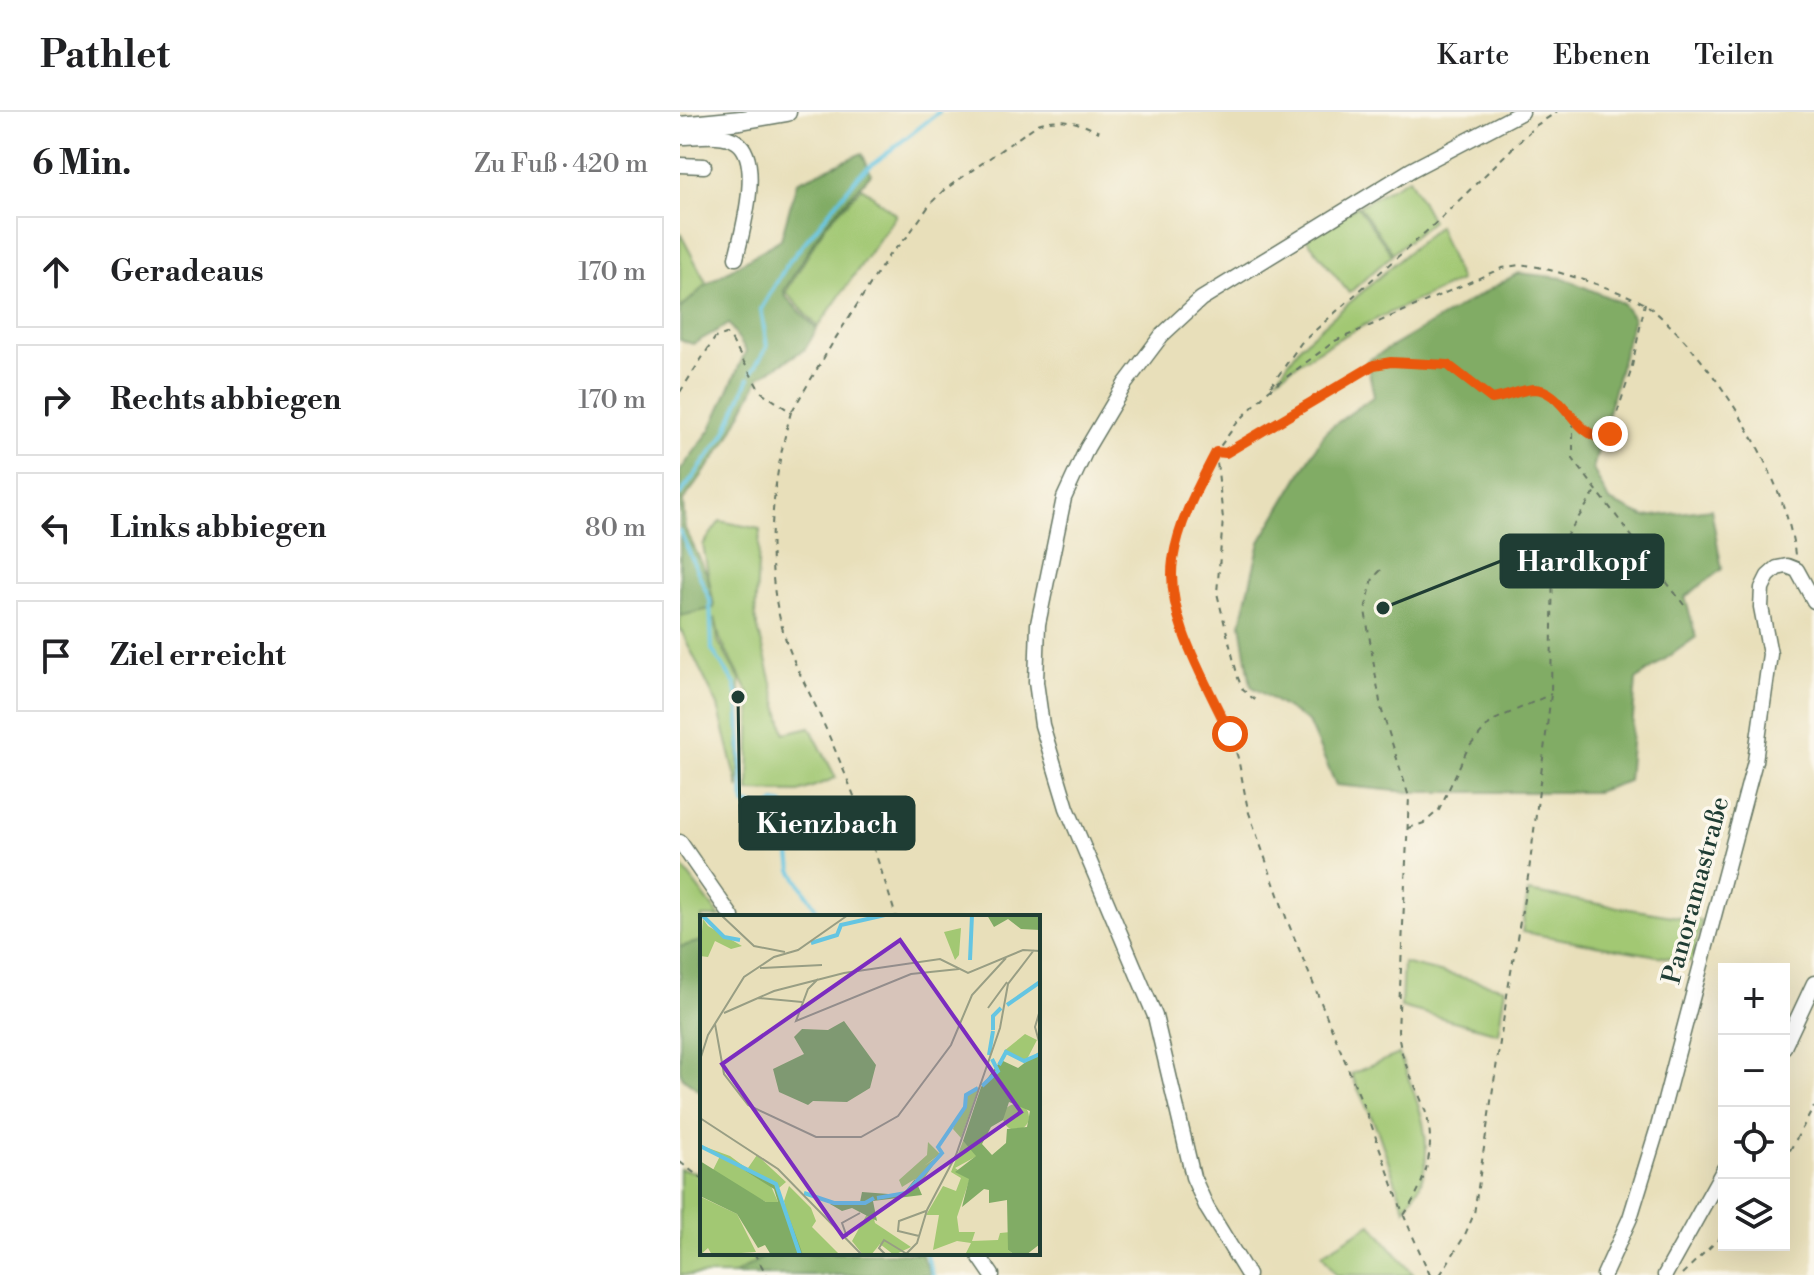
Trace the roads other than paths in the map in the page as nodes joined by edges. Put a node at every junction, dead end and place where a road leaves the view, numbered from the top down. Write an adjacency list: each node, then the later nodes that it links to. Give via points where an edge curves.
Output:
1 (787, 112): 3 (main road)
2 (1522, 112): 16 (street, via 1411,170 1201,299 1162,335 1125,384 1064,498 1038,624 1036,682 1042,725 1067,808 1155,1016 1193,1177)
3 (680, 126)
4 (680, 137): 7 (street, via 714,136 735,140 744,149 751,186)
5 (680, 165): 6 (street)
6 (704, 166)
7 (736, 258)
8 (1814, 601): 17 (street, Panoramastraße, via 1797,570 1787,566 1777,568 1762,588 1770,654 1755,761 1658,1127 1630,1218)
9 (680, 842): 10 (street)
10 (731, 915)
11 (1814, 983): 12 (street)
12 (1790, 1035)
13 (1718, 1179): 18 (street)
14 (978, 1255): 15 (street)
15 (992, 1275)
16 (1248, 1275)
17 (1604, 1275)
18 (1665, 1275)

